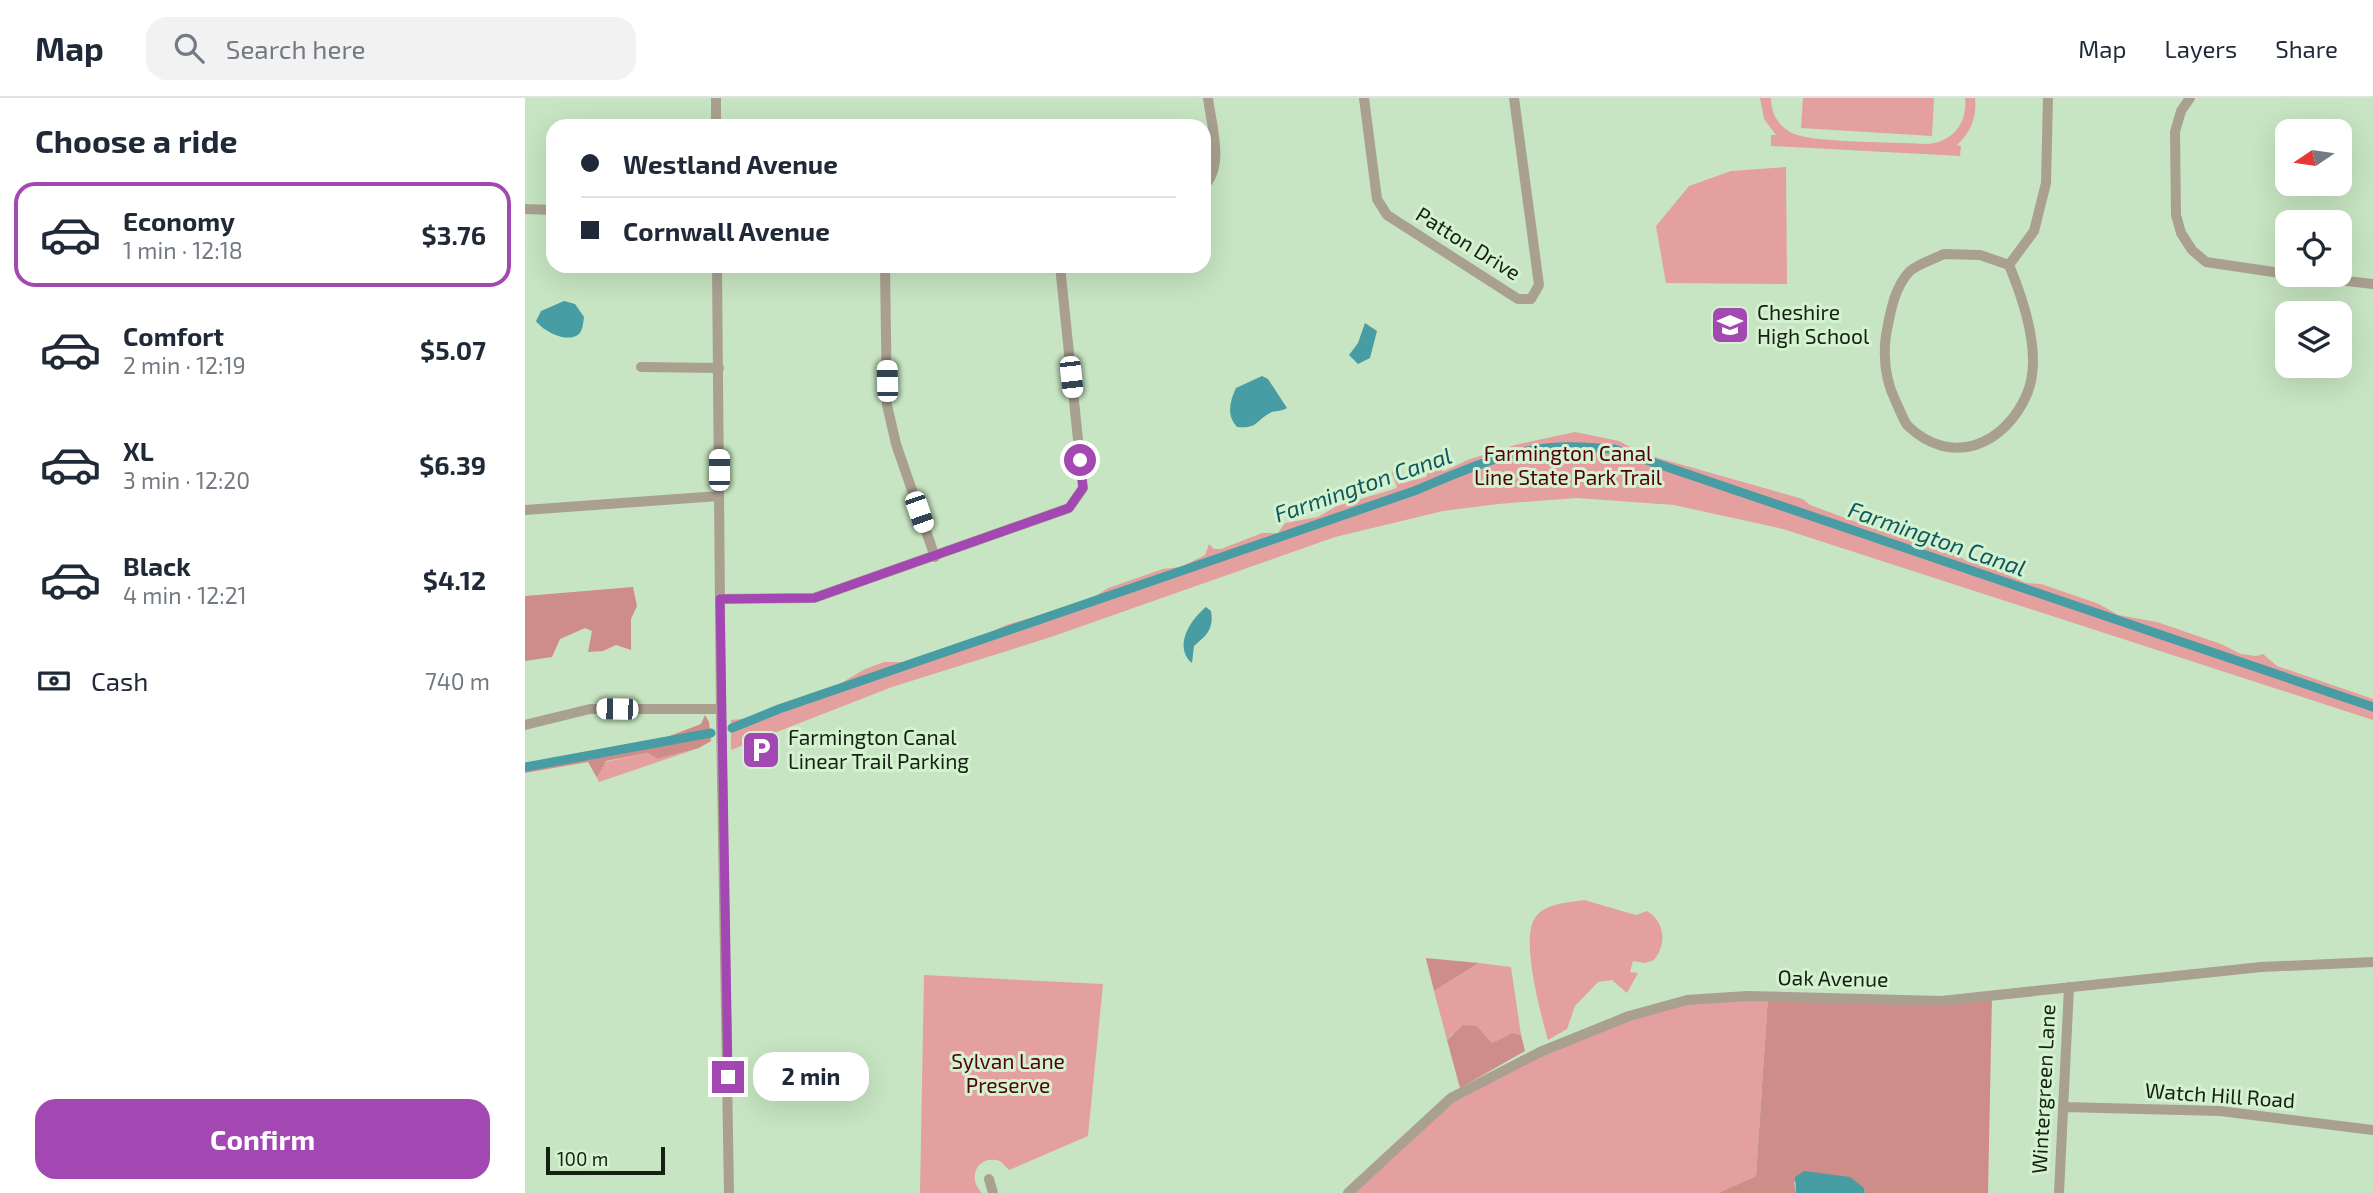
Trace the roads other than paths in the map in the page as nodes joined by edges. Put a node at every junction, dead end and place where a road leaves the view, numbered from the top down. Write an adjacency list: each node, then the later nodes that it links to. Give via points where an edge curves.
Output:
1 (716, 98): 7 (street)
2 (1208, 98): 8 (street)
3 (1364, 98): 4 (street, Patton Drive, via 1377,200 1387,215 1518,299 1531,299 1539,285)
4 (1514, 98)
5 (2048, 98): 13 (street, via 2046,183 2034,231)
6 (2190, 98): 14 (street, via 2175,132 2176,215 2181,233 2206,262)
7 (716, 119)
8 (1210, 119)
9 (1211, 125): 10 (street, via 1215,162)
10 (1211, 176)
11 (525, 209): 12 (street)
12 (546, 210)
13 (2009, 265): 13 (street, via 1980,255 1944,254 1910,271 1891,305 1884,349 1889,388 1907,424 1930,442 1957,449 1989,442 2008,425 2028,393 2030,326)
14 (2275, 272)
15 (717, 273): 21 (street)
16 (885, 273): 24 (street, via 887,405)
17 (1061, 273): 24 (street, via 1083,488 1069,508)
18 (2352, 282): 19 (street)
19 (2373, 284)
20 (641, 367): 21 (street)
21 (719, 368): 22 (street)
22 (719, 496): 23 (street); 25 (street)
23 (525, 510)
24 (935, 557): 25 (street, via 814,598)
25 (720, 599): 26 (street)
26 (720, 709): 27 (street, via 590,709); 33 (street)
27 (525, 725)
28 (2373, 962): 29 (street, Oak Avenue, via 2261,967)
29 (2069, 987): 30 (street, Wintergreen Lane); 35 (street, Oak Avenue, via 1941,1001 1747,996 1686,1000 1629,1016 1540,1052 1451,1098)
30 (2064, 1107): 31 (street, Watch Hill Road, via 2220,1111); 36 (street, Wintergreen Lane)
31 (2373, 1129)
32 (989, 1179): 34 (street)
33 (729, 1193)
34 (993, 1193)
35 (1348, 1193)
36 (2059, 1193)

